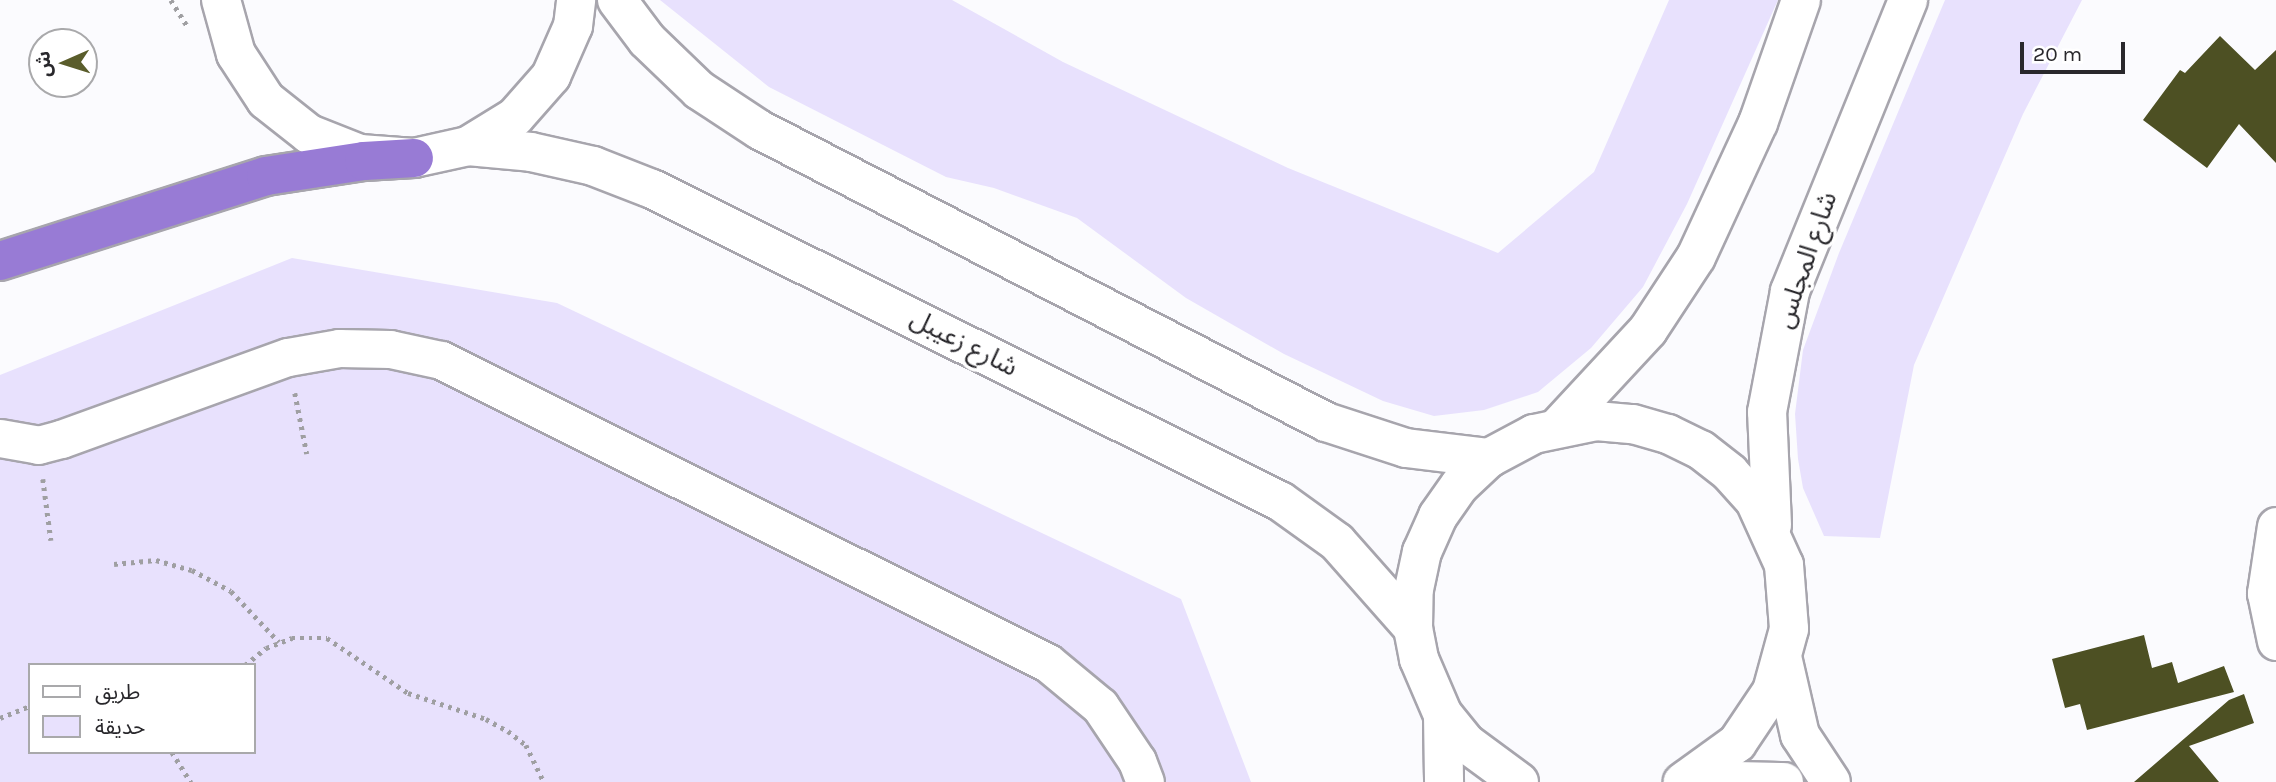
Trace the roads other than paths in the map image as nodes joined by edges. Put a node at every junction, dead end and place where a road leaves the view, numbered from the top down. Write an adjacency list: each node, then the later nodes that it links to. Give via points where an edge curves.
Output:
1 (221, 0): 7 (main road)
2 (576, 0): 8 (main road, via 573,26 551,76 515,117)
3 (617, 0): 13 (main road, via 647,40 699,90 760,130 1326,422 1406,448)
4 (1801, 0): 11 (main road, via 1758,122 1696,257 1648,330)
5 (1908, 0): 15 (main road, شارع المجلس, via 1804,253 1780,331 1766,452)
6 (192, 16): 7 (main road)
7 (236, 54): 9 (main road, via 266,100 309,134 360,154)
8 (468, 145): 9 (main road); 16 (main road, شارع زعيبل, via 531,152 593,166 652,189 1280,501 1337,542)
9 (414, 158): 10 (highway, via 364,160 265,176)
10 (0, 261)
11 (1558, 427): 13 (main road); 15 (main road, via 1595,421 1633,424 1701,450 1755,501)
12 (0, 438): 21 (street, via 38,444 288,357 339,348 390,349 441,360 1048,663 1100,706 1138,761)
13 (1489, 458): 16 (main road, via 1460,485 1438,516 1422,552)
14 (2276, 526): 17 (street, via 2266,593)
15 (1773, 534): 18 (main road, via 1789,596)
16 (1413, 628): 19 (main road, via 1428,688)
17 (2276, 641)
18 (1783, 661): 20 (main road, via 1757,718 1737,743); 25 (main road, via 1800,734)
19 (1443, 715): 22 (main road); 23 (main road, via 1475,751)
20 (1685, 781): 24 (main road)
21 (1145, 782)
22 (1444, 782)
23 (1519, 782)
24 (1784, 782)
25 (1831, 782)

